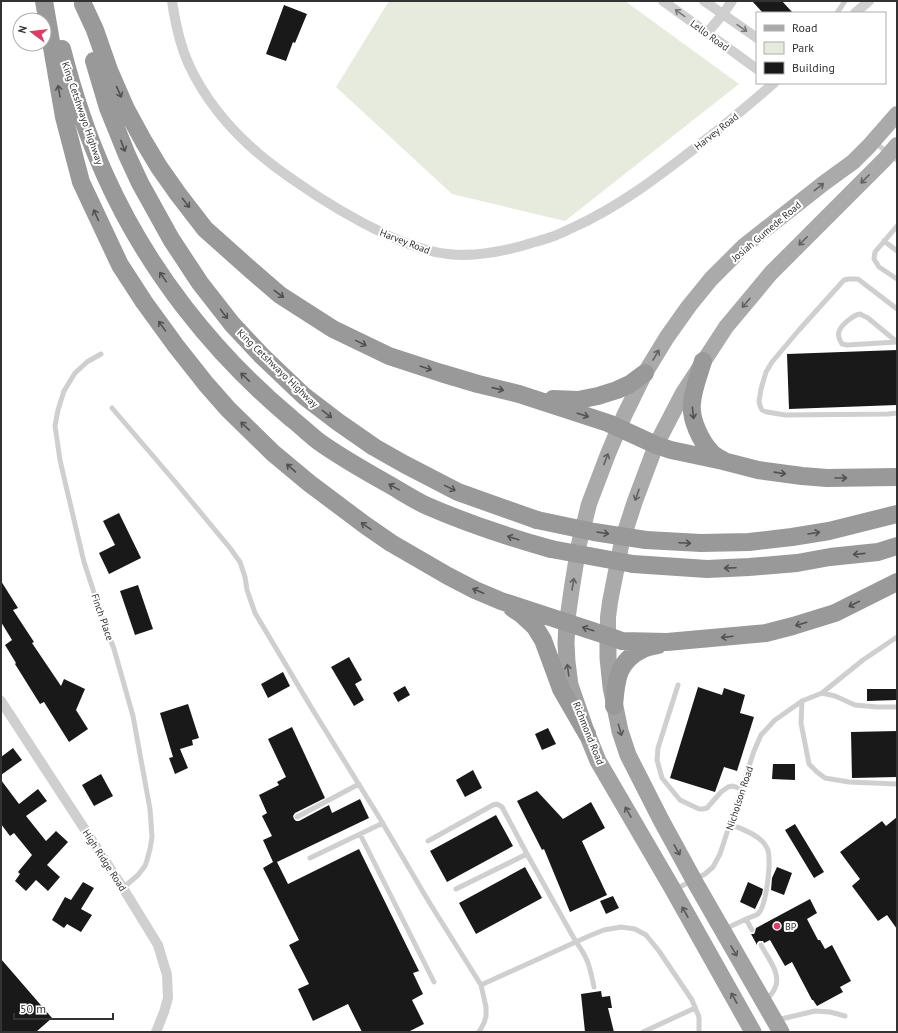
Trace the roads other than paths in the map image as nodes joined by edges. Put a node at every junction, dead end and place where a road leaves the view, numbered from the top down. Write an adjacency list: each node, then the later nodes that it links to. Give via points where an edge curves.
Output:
1 (44, 1): 39 (highway, one-way to 1, via 448,576 391,543 309,483 228,409 180,351 120,265 81,182 64,117)
2 (50, 1): 37 (highway, King Cetshwayo Highway, one-way to 2, bridge, via 878,552 750,567 707,569 633,564 551,549 483,528 424,504 366,472 318,441 237,369 205,333 149,258 105,176 90,140)
3 (172, 1): 16 (street, Harvey Road, via 181,42 199,85 249,146 292,180 355,220 410,245 449,255 512,249 552,237 589,220 664,172)
4 (663, 1): 13 (street, Lello Road, one-way to 4)
5 (704, 1): 12 (street)
6 (732, 1): 12 (street)
7 (845, 1): 10 (lane)
8 (869, 1): 11 (street)
9 (83, 3): 29 (highway, one-way to 29, via 109,70 144,142 159,167 205,229 229,252 280,295 333,329 389,356); 36 (highway, King Cetshwayo Highway, one-way to 36, bridge, via 95,63 108,108 140,183 171,239 200,283 232,324 262,356 304,396 374,447 458,492 537,520 646,540 749,542 830,531)
10 (837, 12)
11 (856, 12)
12 (723, 14): 13 (street); 14 (street, one-way to 14)
13 (706, 33): 15 (street, Lello Road)
14 (756, 37)
15 (756, 68)
16 (773, 84)
17 (897, 114): 18 (main road, Josiah Gumede Road)
18 (873, 141): 19 (lane); 28 (main road, Josiah Gumede Road, one-way to 18, via 667,337 711,279 744,246 853,162)
19 (894, 153): 27 (main road, one-way to 27, via 771,273 726,327)
20 (897, 226): 21 (lane)
21 (884, 241): 22 (lane); 23 (lane, via 875,252 874,259)
22 (897, 251)
23 (897, 280)
24 (897, 309): 31 (lane, via 858,279 844,280 772,362 766,372 759,401 762,410 785,415)
25 (897, 342): 25 (lane, via 847,345 838,339 838,333 855,315 860,314)
26 (101, 354): 62 (lane, Finch Place, via 75,373 64,392 55,426 64,480 84,562 114,649 132,716 150,809 152,837 145,866)
27 (703, 362): 33 (main road, via 683,393); 34 (highway, one-way to 34, via 696,382 692,418 703,441 712,453)
28 (646, 373): 29 (highway, via 617,390 578,400); 32 (main road, Josiah Gumede Road)
29 (519, 394): 32 (highway, one-way to 32)
30 (112, 408): 51 (lane, via 240,562 256,613)
31 (897, 413)
32 (618, 427): 33 (highway); 40 (main road, Richmond Road, one-way to 32, via 579,544 589,504)
33 (656, 445): 34 (highway); 41 (main road, one-way to 41, via 622,541 610,602)
34 (723, 461): 35 (highway, one-way to 35, via 758,470 802,476)
35 (897, 477)
36 (897, 514)
37 (897, 546)
38 (897, 582): 43 (highway, one-way to 43, via 835,613 793,626 766,633)
39 (501, 601): 40 (highway); 50 (highway, via 535,627 543,640 561,689)
40 (568, 622): 41 (highway, one-way to 40); 50 (highway, Richmond Road, one-way to 40, via 570,685 566,643)
41 (608, 636): 43 (highway, via 622,641); 48 (highway)
42 (897, 637): 45 (lane, Nicholson Road)
43 (667, 642): 48 (highway, via 643,649 623,664 616,686)
44 (678, 685): 53 (lane, via 658,748 657,760 662,778 680,800 698,809 707,808 728,787)
45 (822, 693): 47 (lane, Nicholson Road); 49 (lane, via 855,704)
46 (1, 701): 62 (street, High Ridge Road)
47 (802, 701): 52 (lane, via 801,723 809,764 817,772 825,778 849,782); 53 (lane, Nicholson Road, via 775,720 761,735)
48 (614, 706): 61 (highway, one-way to 61, via 628,755)
49 (897, 707)
50 (587, 734): 64 (highway, Richmond Road, one-way to 50, via 598,761)
51 (359, 784): 54 (lane); 55 (lane)
52 (897, 784)
53 (742, 789): 56 (lane, Nicholson Road)
54 (297, 817)
55 (383, 823): 57 (lane); 71 (lane)
56 (730, 824): 61 (lane, Nicholson Road, via 713,867); 65 (lane, via 756,836 768,849 768,882 764,900 757,914)
57 (360, 834): 60 (lane); 70 (lane)
58 (428, 841): 59 (lane, via 497,804 502,807)
59 (527, 854): 63 (lane); 68 (lane)
60 (310, 858)
61 (694, 880): 64 (lane, Nicholson Road); 66 (highway)
62 (123, 888): 77 (street, High Ridge Road, via 158,945 167,975 168,998)
63 (456, 889)
64 (673, 890): 81 (highway, Richmond Road, one-way to 64)
65 (746, 919): 66 (lane); 67 (lane)
66 (722, 930): 73 (highway, one-way to 73)
67 (752, 930)
68 (576, 942): 71 (lane); 72 (lane, via 585,954); 74 (lane, via 604,930 621,927 635,929 646,935)
69 (761, 945): 73 (lane, via 777,980)
70 (434, 982)
71 (481, 985): 78 (lane, via 486,1016)
72 (594, 986)
73 (764, 1002): 76 (highway)
74 (695, 1008): 79 (lane); 80 (lane, via 699,1017)
75 (845, 1016): 76 (lane, via 815,1011)
76 (778, 1026)
77 (156, 1032)
78 (479, 1032)
79 (643, 1032)
80 (699, 1032)
81 (753, 1032)

